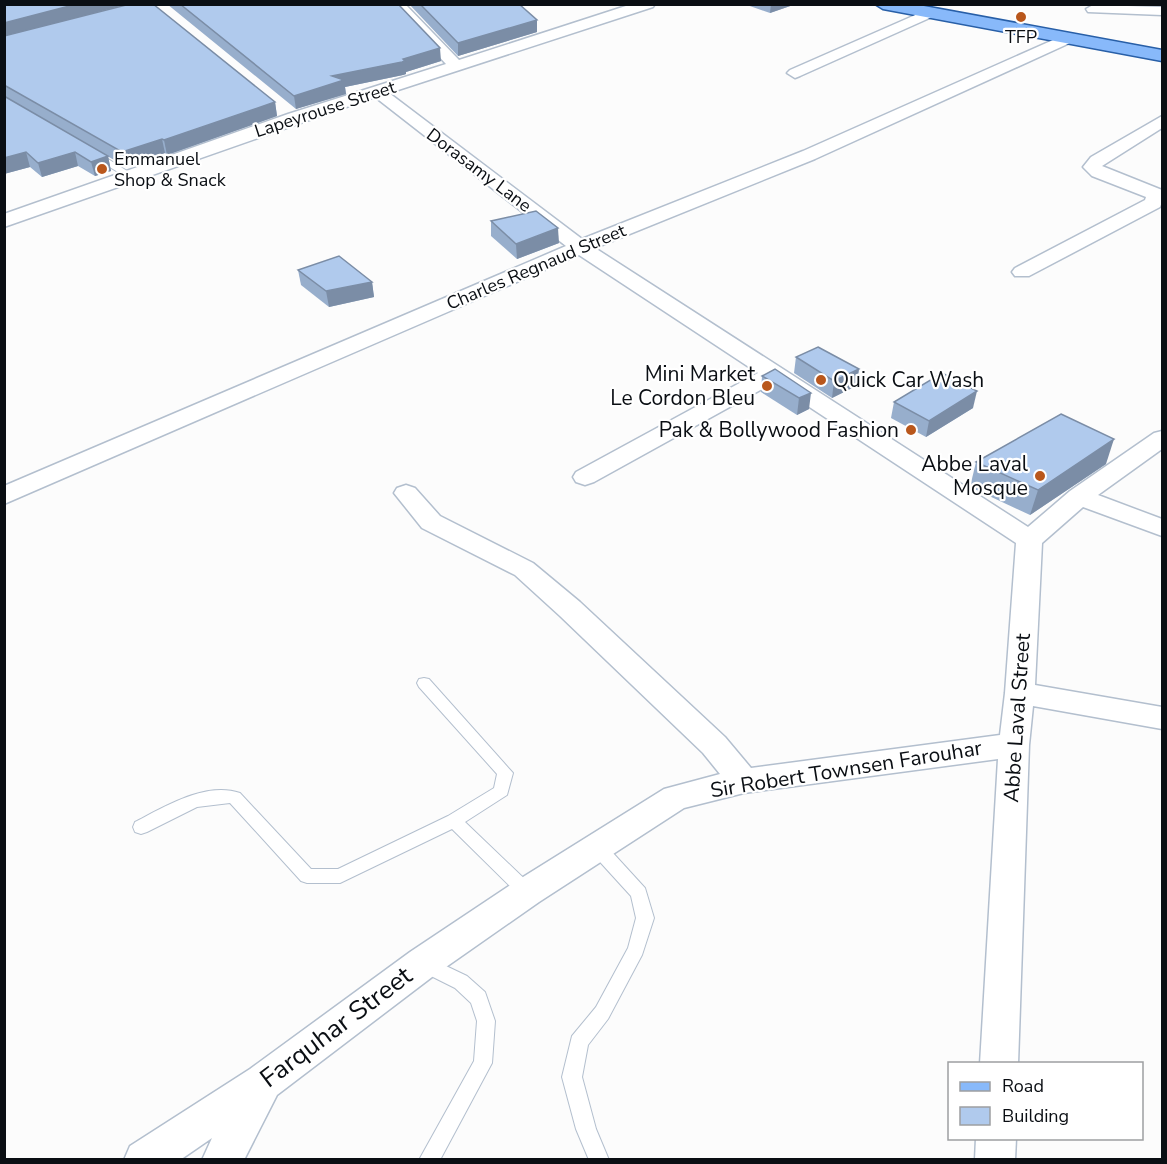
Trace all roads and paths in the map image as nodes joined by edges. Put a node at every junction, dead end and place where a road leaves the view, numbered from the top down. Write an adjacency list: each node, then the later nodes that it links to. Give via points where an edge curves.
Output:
1 (397, 4): 9 (street)
2 (648, 4): 9 (street, Lapeyrouse Street)
3 (883, 4): 6 (main road)
4 (1093, 9): 5 (street)
5 (1162, 11)
6 (929, 13): 7 (main road); 10 (street)
7 (1060, 33): 8 (main road); 18 (street, Charles Regnaud Street, via 808,154)
8 (1162, 56)
9 (456, 65): 11 (street, Lapeyrouse Street)
10 (795, 73)
11 (378, 92): 13 (street, Lapeyrouse Street); 18 (street, Dorasamy Lane)
12 (277, 104): 13 (street)
13 (294, 118): 16 (street, Lapeyrouse Street)
14 (1162, 121): 19 (street, via 1092,167 1156,194 1154,203)
15 (82, 147): 16 (lane)
16 (131, 176): 17 (street, Lapeyrouse Street)
17 (4, 221)
18 (580, 247): 20 (street, Dorasamy Lane); 24 (street, Charles Regnaud Street)
19 (1022, 272)
20 (775, 373): 22 (street); 27 (street, Dorasamy Lane)
21 (1162, 438): 25 (street)
22 (585, 477)
23 (406, 493): 32 (street, via 431,522 524,570 570,609 714,745)
24 (4, 496)
25 (1079, 497): 26 (street); 27 (street)
26 (1162, 528)
27 (1029, 540): 29 (street, Abbe Laval Street)
28 (424, 683): 33 (lane, via 505,773 501,791)
29 (1020, 693): 30 (street); 31 (street, Abbe Laval Street)
30 (1162, 718)
31 (1014, 745): 32 (street, Sir Robert Townsen Farouhar); 38 (street, Abbe Laval Street)
32 (744, 781): 35 (street, Sir Robert Townsen Farouhar, via 675,798)
33 (454, 821): 34 (lane, via 340,876 308,876 234,797 191,801); 36 (lane)
34 (141, 827)
35 (596, 846): 36 (street, Sir Robert Townsen Farouhar); 44 (lane, via 639,893 645,918 636,950 608,1002 579,1042 572,1077)
36 (527, 892): 37 (street, Farquhar Street)
37 (423, 963): 39 (street, Farquhar Street); 43 (lane, via 460,982 479,998 486,1021 483,1063)
38 (999, 1062)
39 (264, 1082): 41 (street, Farquhar Street); 42 (street)
40 (996, 1140): 45 (street)
41 (144, 1160)
42 (222, 1160)
43 (429, 1160)
44 (599, 1160)
45 (995, 1160)

